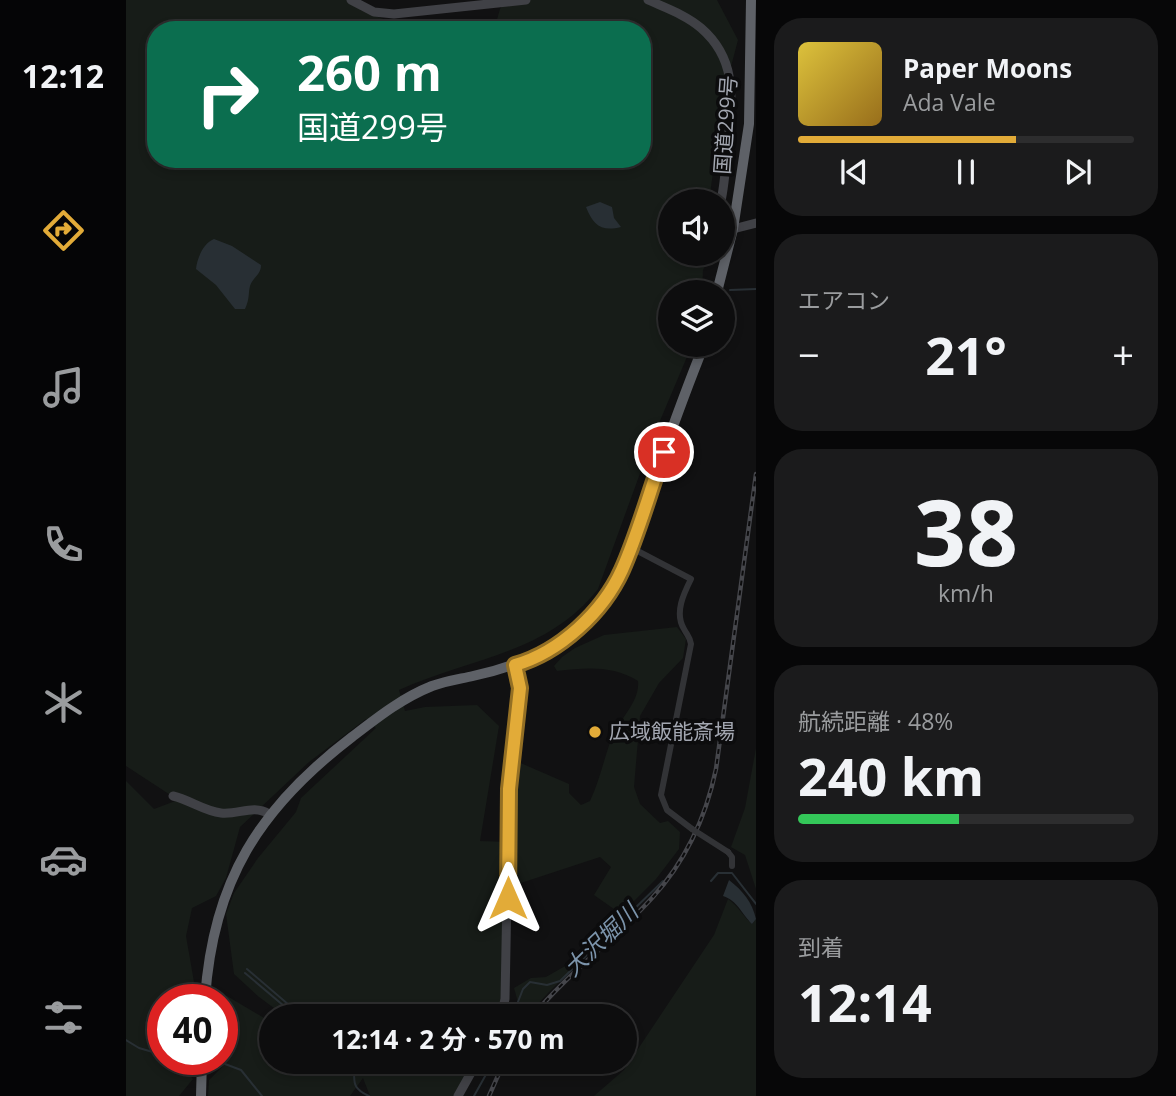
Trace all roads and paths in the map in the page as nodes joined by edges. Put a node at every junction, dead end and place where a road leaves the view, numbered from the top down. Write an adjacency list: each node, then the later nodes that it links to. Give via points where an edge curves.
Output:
1 (351, 0): 2 (street, via 385,14)
2 (526, 0)
3 (648, 0): 5 (street, via 701,28 716,46 730,77 732,106)
4 (751, 0): 6 (highway, 国道299号, via 749,124)
5 (722, 189)
6 (735, 194)
7 (756, 223): 8 (street)
8 (735, 228)
9 (700, 357): 10 (highway)
10 (630, 547): 11 (highway, via 617,580 587,620 551,648); 14 (street, bridge, via 691,579 681,603 681,624 691,645 661,795 667,810 728,852)
11 (515, 665): 13 (highway, via 448,681 404,699 325,758); 16 (street, via 520,688 509,789)
12 (173, 796): 13 (street, via 211,811 237,813 257,808)
13 (270, 814): 15 (highway, via 226,892 212,942)
14 (732, 866)
15 (207, 984)
16 (503, 1004)
17 (470, 1074): 20 (street)
18 (202, 1075): 19 (highway)
19 (201, 1096)
20 (458, 1096)

